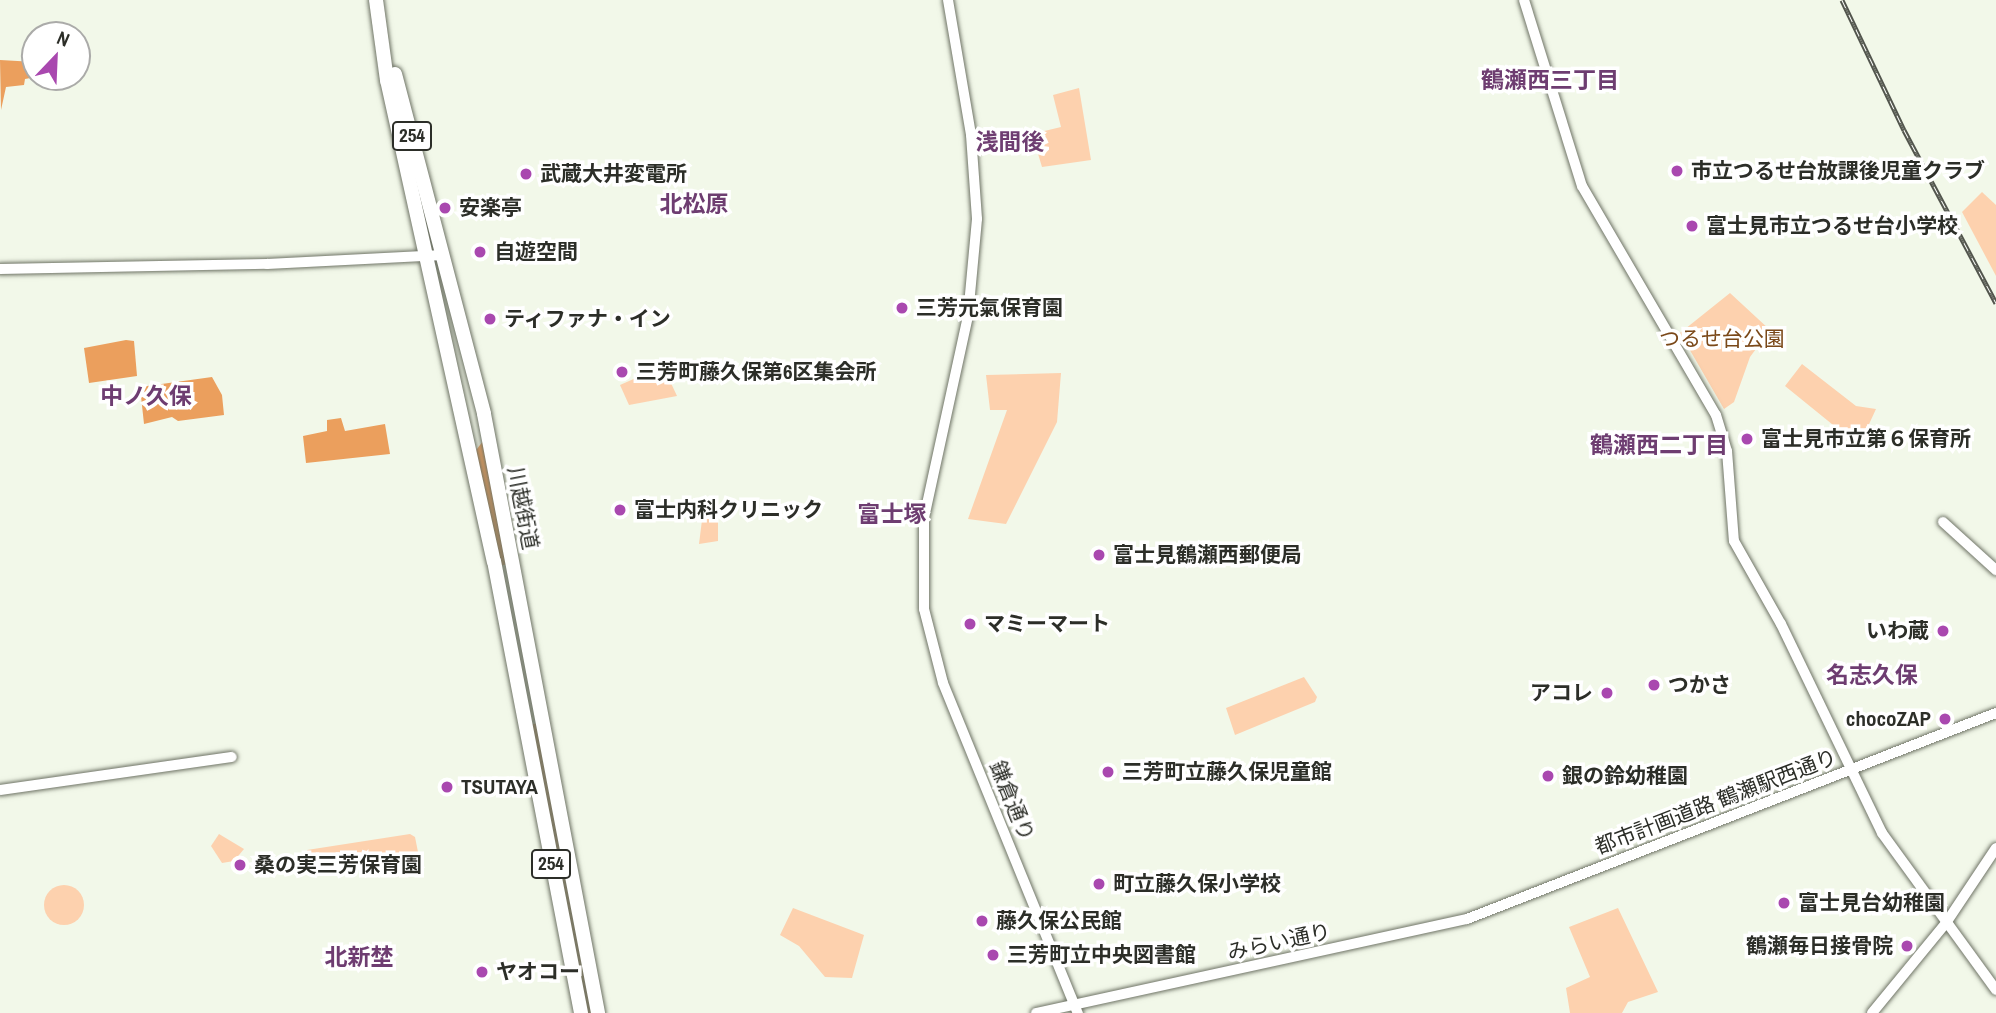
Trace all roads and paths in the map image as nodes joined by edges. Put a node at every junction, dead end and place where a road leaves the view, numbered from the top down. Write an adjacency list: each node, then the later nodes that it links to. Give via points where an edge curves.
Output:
1 (376, 0): 4 (highway, 川越街道 / 254)
2 (948, 0): 18 (street, 鎌倉通り, via 975,168 977,224 968,316 924,517 922,599 943,684)
3 (1524, 0): 12 (street, via 1579,178 1716,415 1727,451 1734,541 1781,624)
4 (378, 18): 5 (highway, 川越街道 / 254); 6 (highway, 川越街道 / 254)
5 (425, 255): 6 (street); 7 (street, via 278,264); 19 (highway, 川越街道 / 254, via 495,569)
6 (443, 255): 20 (highway, 川越街道 / 254, via 484,414)
7 (0, 269)
8 (1943, 522): 9 (street)
9 (1996, 570)
10 (1996, 713): 12 (street, 都市計画道路 鶴瀬駅西通り)
11 (232, 757): 13 (street)
12 (1851, 770): 15 (street, 都市計画道路 鶴瀬駅西通り); 16 (street, via 1896,856)
13 (0, 790)
14 (1996, 848): 16 (street)
15 (1528, 897): 18 (street, みらい通り, via 1412,933)
16 (1946, 923): 17 (street); 22 (street)
17 (1996, 990)
18 (1076, 1008): 21 (street, みらい通り)
19 (582, 1013)
20 (597, 1013)
21 (1036, 1013)
22 (1872, 1013)

